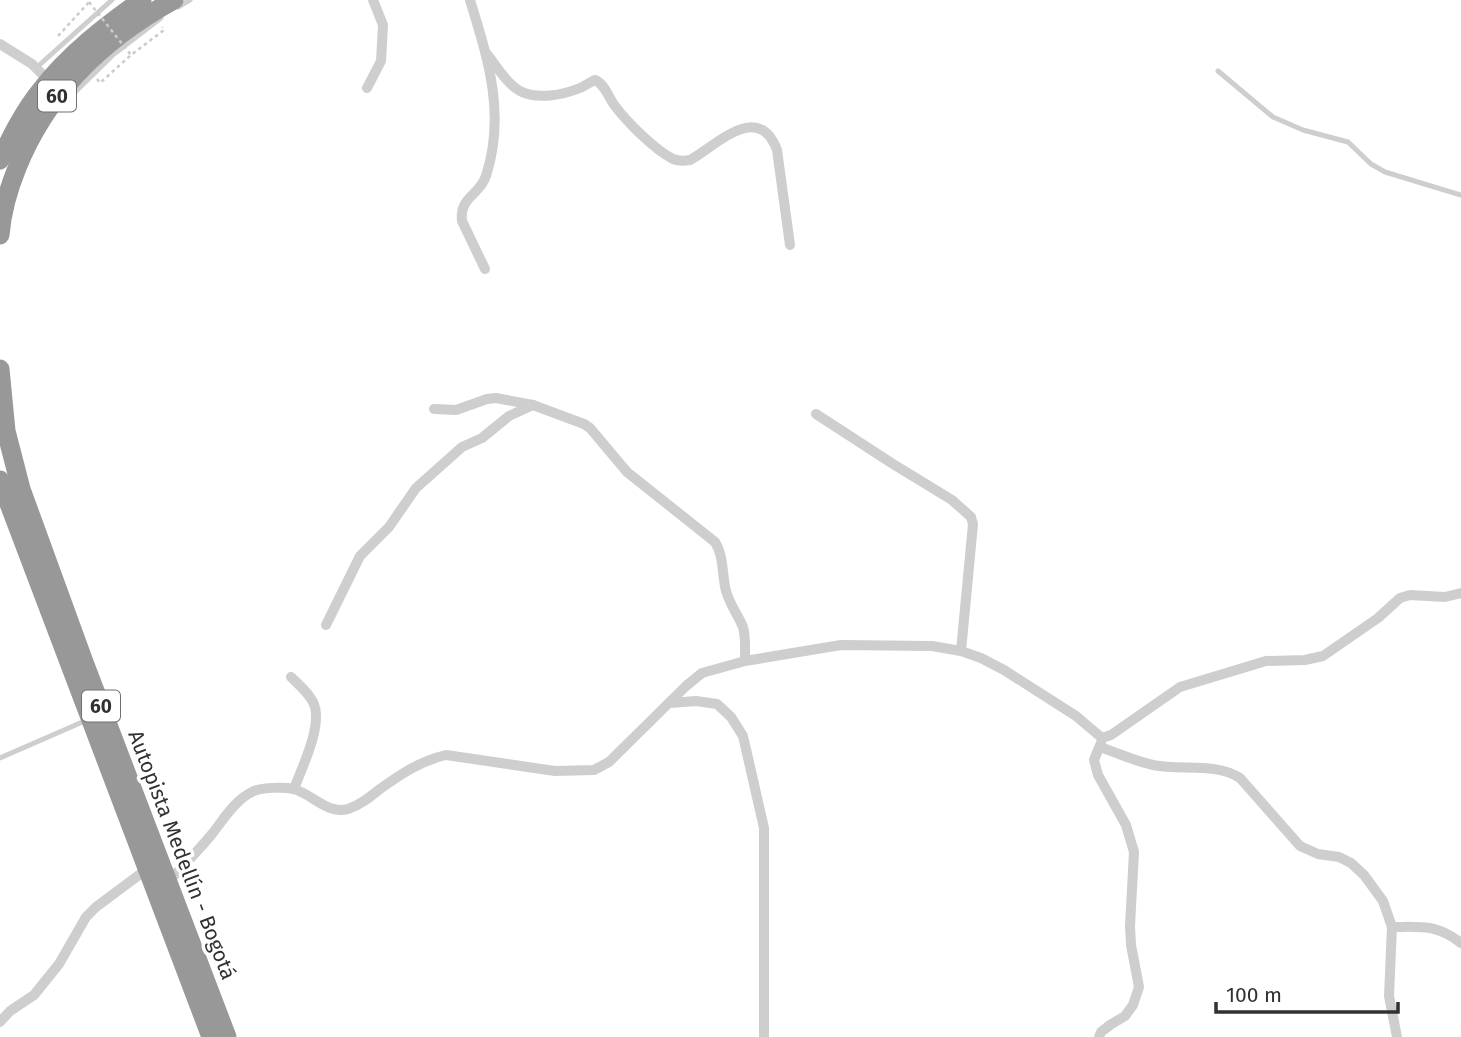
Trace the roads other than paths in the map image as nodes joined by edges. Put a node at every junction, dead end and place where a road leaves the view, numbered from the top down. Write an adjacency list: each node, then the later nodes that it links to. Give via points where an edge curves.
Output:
1 (112, 0): 10 (lane)
2 (142, 0): 10 (highway, 60)
3 (190, 0): 6 (lane)
4 (373, 0): 11 (street, via 383,24 381,61)
5 (470, 0): 8 (street)
6 (172, 8): 14 (highway, 60, via 141,19 62,90 22,155)
7 (0, 44): 10 (street)
8 (486, 53): 16 (street, via 520,91 534,95 553,95 601,82 628,122 673,159 690,160 736,130 766,131 777,150); 17 (street, via 496,103 494,139 486,177 461,214)
9 (1218, 71): 13 (lane, via 1273,117 1348,142 1385,172)
10 (42, 74): 12 (highway, 60)
11 (367, 88)
12 (0, 160)
13 (1461, 195)
14 (1, 214): 15 (highway, 60)
15 (0, 235)
16 (790, 245)
17 (485, 270)
18 (0, 369): 34 (highway, Autopista Medellín - Bogotá / 60, via 6,432 21,489)
19 (533, 405): 20 (street, via 496,398 456,410); 24 (street, via 462,447 416,488 389,527 360,556); 26 (street, via 590,428 627,472 715,542 730,604 742,625)
20 (434, 410)
21 (816, 414): 25 (street, via 952,500 971,517)
22 (0, 480): 29 (highway, Autopista Medellín - Bogotá / 60)
23 (1461, 593): 30 (street, via 1400,598 1323,656 1266,661 1180,687)
24 (326, 625)
25 (961, 651): 26 (street, via 932,646 841,645); 30 (street, via 1004,670 1076,716)
26 (745, 661): 28 (street, via 702,673)
27 (291, 677): 32 (street, via 309,695 316,717)
28 (670, 703): 32 (street, via 609,762 594,770 555,771 446,755 406,771 345,810); 40 (street, via 718,704 743,736 752,767 764,828)
29 (90, 718): 31 (lane); 33 (highway, Autopista Medellín - Bogotá / 60)
30 (1101, 743): 35 (street, via 1128,759 1156,766 1229,771 1300,846 1339,857 1364,875 1383,901); 41 (street, via 1094,760 1098,775 1126,825 1135,852 1130,926 1139,987 1125,1016)
31 (0, 758)
32 (294, 789): 34 (street, via 254,790 243,798)
33 (147, 869): 37 (street, via 96,906 34,995); 38 (highway, Autopista Medellín - Bogotá / 60)
34 (168, 881): 39 (highway, Autopista Medellín - Bogotá / 60)
35 (1392, 926): 36 (street, via 1428,926); 42 (street, via 1389,996)
36 (1461, 943)
37 (0, 1022)
38 (211, 1037)
39 (228, 1037)
40 (764, 1037)
41 (1099, 1037)
42 (1397, 1037)

